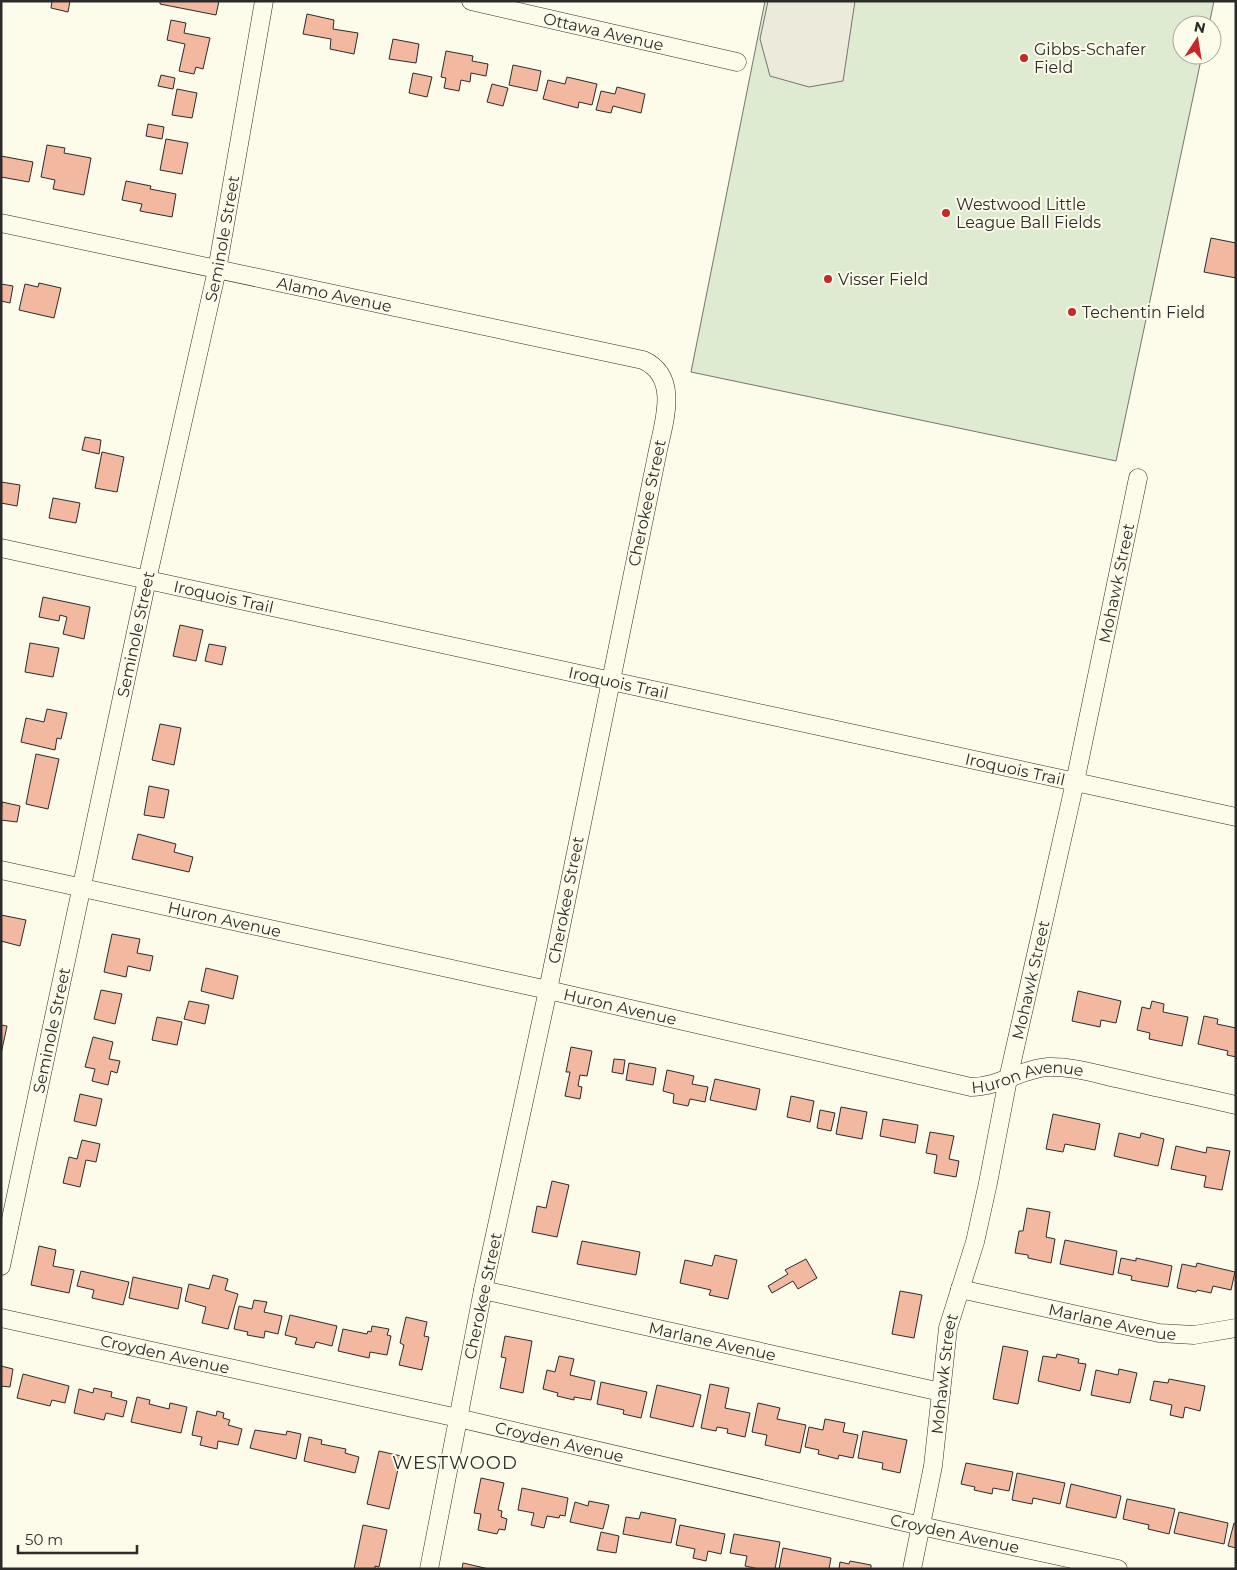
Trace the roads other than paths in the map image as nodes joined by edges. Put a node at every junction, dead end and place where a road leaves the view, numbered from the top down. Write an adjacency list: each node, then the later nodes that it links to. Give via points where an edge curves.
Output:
1 (264, 1): 5 (street, Seminole Street)
2 (472, 1): 3 (street, Ottawa Avenue)
3 (737, 62)
4 (1, 223): 5 (street, Alamo Avenue)
5 (217, 270): 6 (street, Alamo Avenue, via 614,353 652,364); 9 (street, Seminole Street)
6 (662, 377): 10 (street, Cherokee Street, via 667,401)
7 (1138, 478): 11 (street, Mohawk Street)
8 (1, 548): 9 (street, Iroquois Trail)
9 (147, 580): 10 (street, Iroquois Trail); 14 (street, Seminole Street)
10 (610, 681): 11 (street, Iroquois Trail); 15 (street, Cherokee Street)
11 (1075, 782): 12 (street, Iroquois Trail); 16 (street, Mohawk Street)
12 (1236, 817)
13 (1, 870): 14 (street, Huron Avenue)
14 (82, 888): 15 (street, Huron Avenue); 18 (street, Seminole Street)
15 (548, 990): 16 (street, Huron Avenue, via 971,1087 984,1087); 20 (street, Cherokee Street)
16 (1008, 1079): 17 (street, Huron Avenue, via 1036,1068 1061,1068); 19 (street, Mohawk Street, via 988,1183)
17 (1236, 1105)
18 (1, 1266)
19 (960, 1289): 22 (street, Marlane Avenue, via 1159,1332 1194,1335); 23 (street, Mohawk Street, via 948,1328)
20 (483, 1290): 23 (street, Marlane Avenue); 24 (street, Cherokee Street)
21 (1, 1318): 24 (street, Croyden Avenue)
22 (1236, 1328)
23 (941, 1392): 25 (street, Mohawk Street, via 933,1466)
24 (458, 1418): 25 (street, Croyden Avenue); 26 (street, Cherokee Street)
25 (921, 1526): 27 (street, Mohawk Street); 28 (street, Croyden Avenue)
26 (429, 1569)
27 (912, 1569)
28 (1118, 1569)

